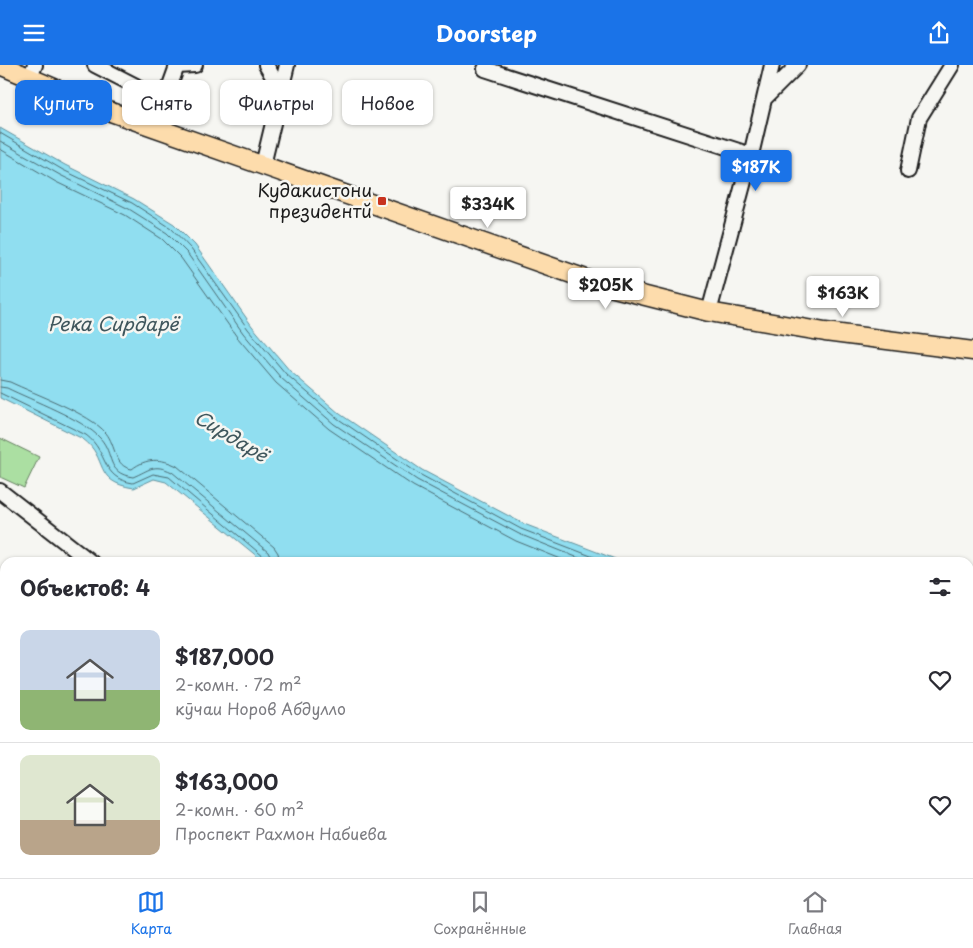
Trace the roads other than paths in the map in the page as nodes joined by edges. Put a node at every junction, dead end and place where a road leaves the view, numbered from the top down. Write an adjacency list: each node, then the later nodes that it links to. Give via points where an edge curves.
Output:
1 (0, 65): 11 (main road)
2 (95, 65): 13 (street)
3 (177, 65): 4 (street); 14 (street)
4 (194, 65)
5 (266, 65): 15 (street)
6 (287, 65): 16 (street)
7 (772, 65): 17 (street)
8 (798, 65): 17 (street)
9 (952, 65): 23 (street, via 919,118)
10 (485, 69): 21 (street)
11 (32, 72): 18 (main road)
12 (0, 74): 26 (main road, via 102,117 606,293 703,318)
13 (124, 80)
14 (169, 80)
15 (275, 80)
16 (283, 80)
17 (765, 98): 21 (street)
18 (122, 113)
19 (150, 125): 22 (main road)
20 (272, 125): 22 (street)
21 (751, 155): 24 (street)
22 (263, 165): 24 (main road, via 606,286)
23 (908, 171)
24 (709, 311): 25 (main road, via 825,332)
25 (973, 351)
26 (973, 359)
27 (0, 491): 28 (street)
28 (84, 557)

